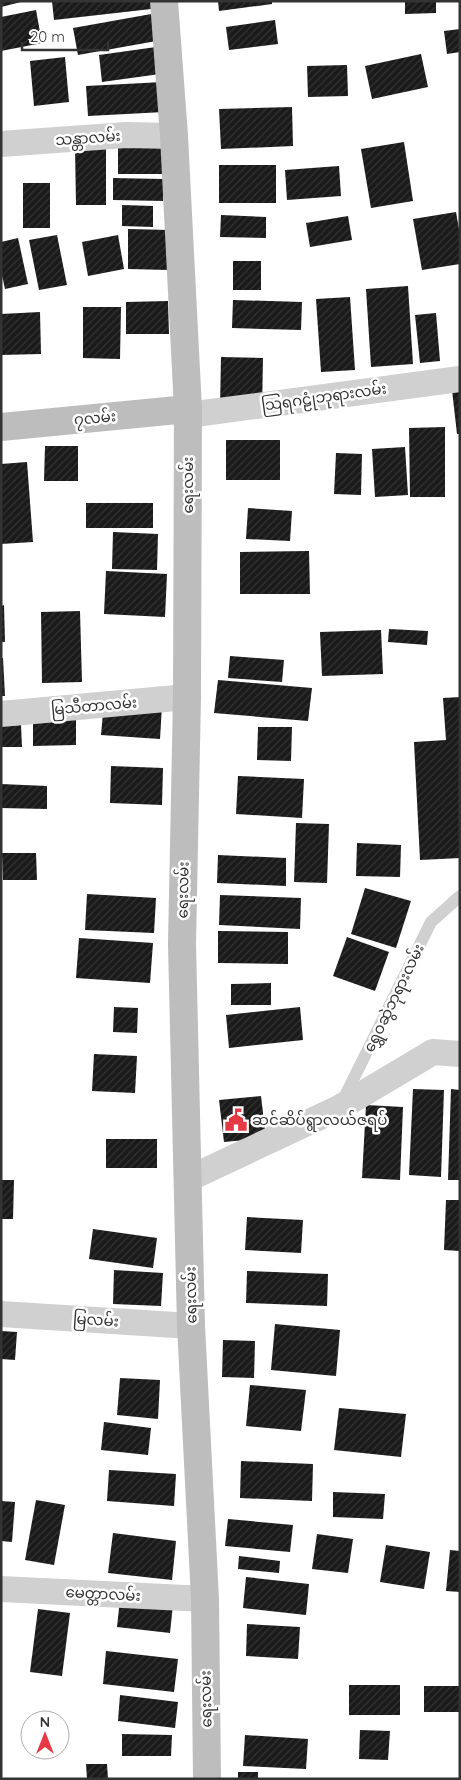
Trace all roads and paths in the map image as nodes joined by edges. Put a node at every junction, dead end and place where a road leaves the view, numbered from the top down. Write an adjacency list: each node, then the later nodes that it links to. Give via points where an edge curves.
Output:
1 (164, 1): 2 (street, ရေးလမ်း)
2 (174, 136): 3 (street, သန္တာလမ်း, via 126,135); 5 (street, ရေးလမ်း)
3 (1, 144)
4 (460, 379): 5 (street, သြရဂဠုံဘုရားလမ်း)
5 (188, 412): 6 (street, ၇လမ်း); 7 (street, ရေးလမ်း)
6 (1, 426)
7 (187, 698): 8 (street, မြသီတာလမ်း); 12 (street, ရေးလမ်း, via 182,944)
8 (1, 714)
9 (460, 896): 11 (lane, ရွှေဝဆွဲဘုရားလမ်း, via 431,922)
10 (460, 1054): 11 (street, via 432,1052)
11 (339, 1108): 12 (street)
12 (188, 1179): 14 (street, ရေးလမ်း)
13 (1, 1314): 14 (street, မြလမ်း)
14 (191, 1326): 16 (street, ရေးလမ်း)
15 (1, 1589): 16 (street, မေတ္တာလမ်း)
16 (205, 1599): 17 (street, ရေးလမ်း)
17 (207, 1779)

